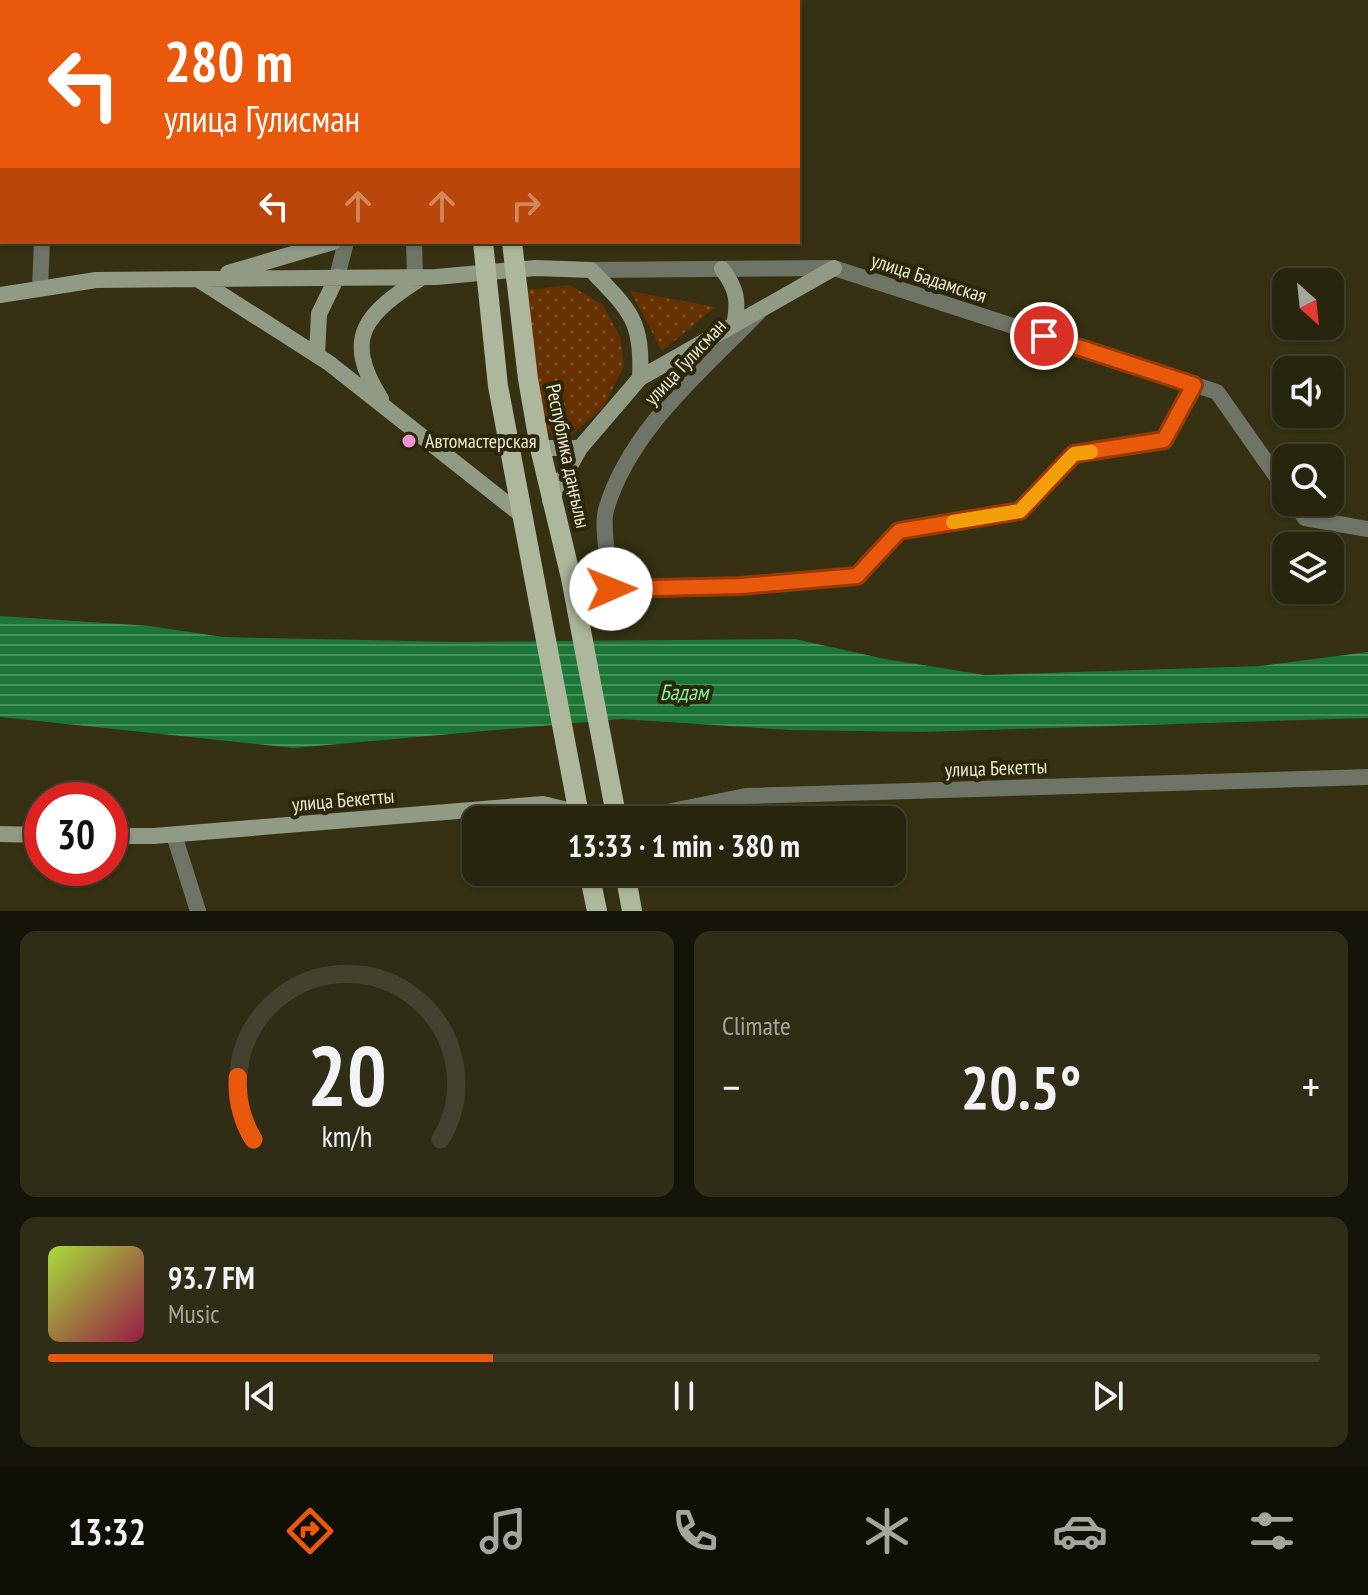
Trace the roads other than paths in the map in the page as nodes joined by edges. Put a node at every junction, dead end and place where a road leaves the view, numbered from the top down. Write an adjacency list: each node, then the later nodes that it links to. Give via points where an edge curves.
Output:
1 (42, 244): 13 (street)
2 (326, 244): 12 (street)
3 (345, 244): 10 (street)
4 (414, 244): 11 (street)
5 (483, 244): 25 (main road, via 497,378)
6 (512, 244): 21 (main road, Республика даңғылы)
7 (834, 268): 8 (street, улица Бадамская); 15 (street); 19 (street, улица Бадамская)
8 (722, 269): 9 (street, улица Бадамская); 16 (street, via 735,285)
9 (591, 270): 11 (street, via 536,268); 18 (street, via 626,306 642,342)
10 (337, 277): 11 (street); 12 (street); 17 (street, via 319,314)
11 (418, 277): 20 (street, via 384,301 366,325 359,352)
12 (205, 279): 13 (street, via 96,280); 17 (street)
13 (40, 288): 14 (street)
14 (0, 295)
15 (762, 309): 16 (street); 19 (street, улица Гулисман, via 662,413 626,466 605,512 611,589 857,576 899,531 1020,511 1074,454 1164,440)
16 (734, 325): 18 (street)
17 (317, 355): 20 (street)
18 (640, 378): 22 (street)
19 (1194, 385): 23 (street, улица Бадамская, via 1217,392)
20 (386, 408): 25 (street)
21 (540, 448): 22 (street); 24 (main road, Республика даңғылы)
22 (580, 448): 24 (street)
23 (1272, 470)
24 (550, 501): 32 (main road, Республика даңғылы, via 572,582)
25 (519, 513): 31 (main road)
26 (1304, 516): 27 (street)
27 (1368, 529)
28 (1368, 777): 33 (street, улица Бекетты, via 746,796)
29 (519, 806): 30 (street, улица Бекетты)
30 (551, 806)
31 (577, 806)
32 (615, 806)
33 (682, 806)
34 (462, 811): 37 (street, улица Бекетты)
35 (0, 834): 36 (street)
36 (24, 835)
37 (174, 835): 38 (street, улица Бекетты); 41 (street)
38 (128, 836)
39 (592, 886): 42 (main road)
40 (628, 886): 43 (main road)
41 (198, 911)
42 (597, 911)
43 (632, 911)

